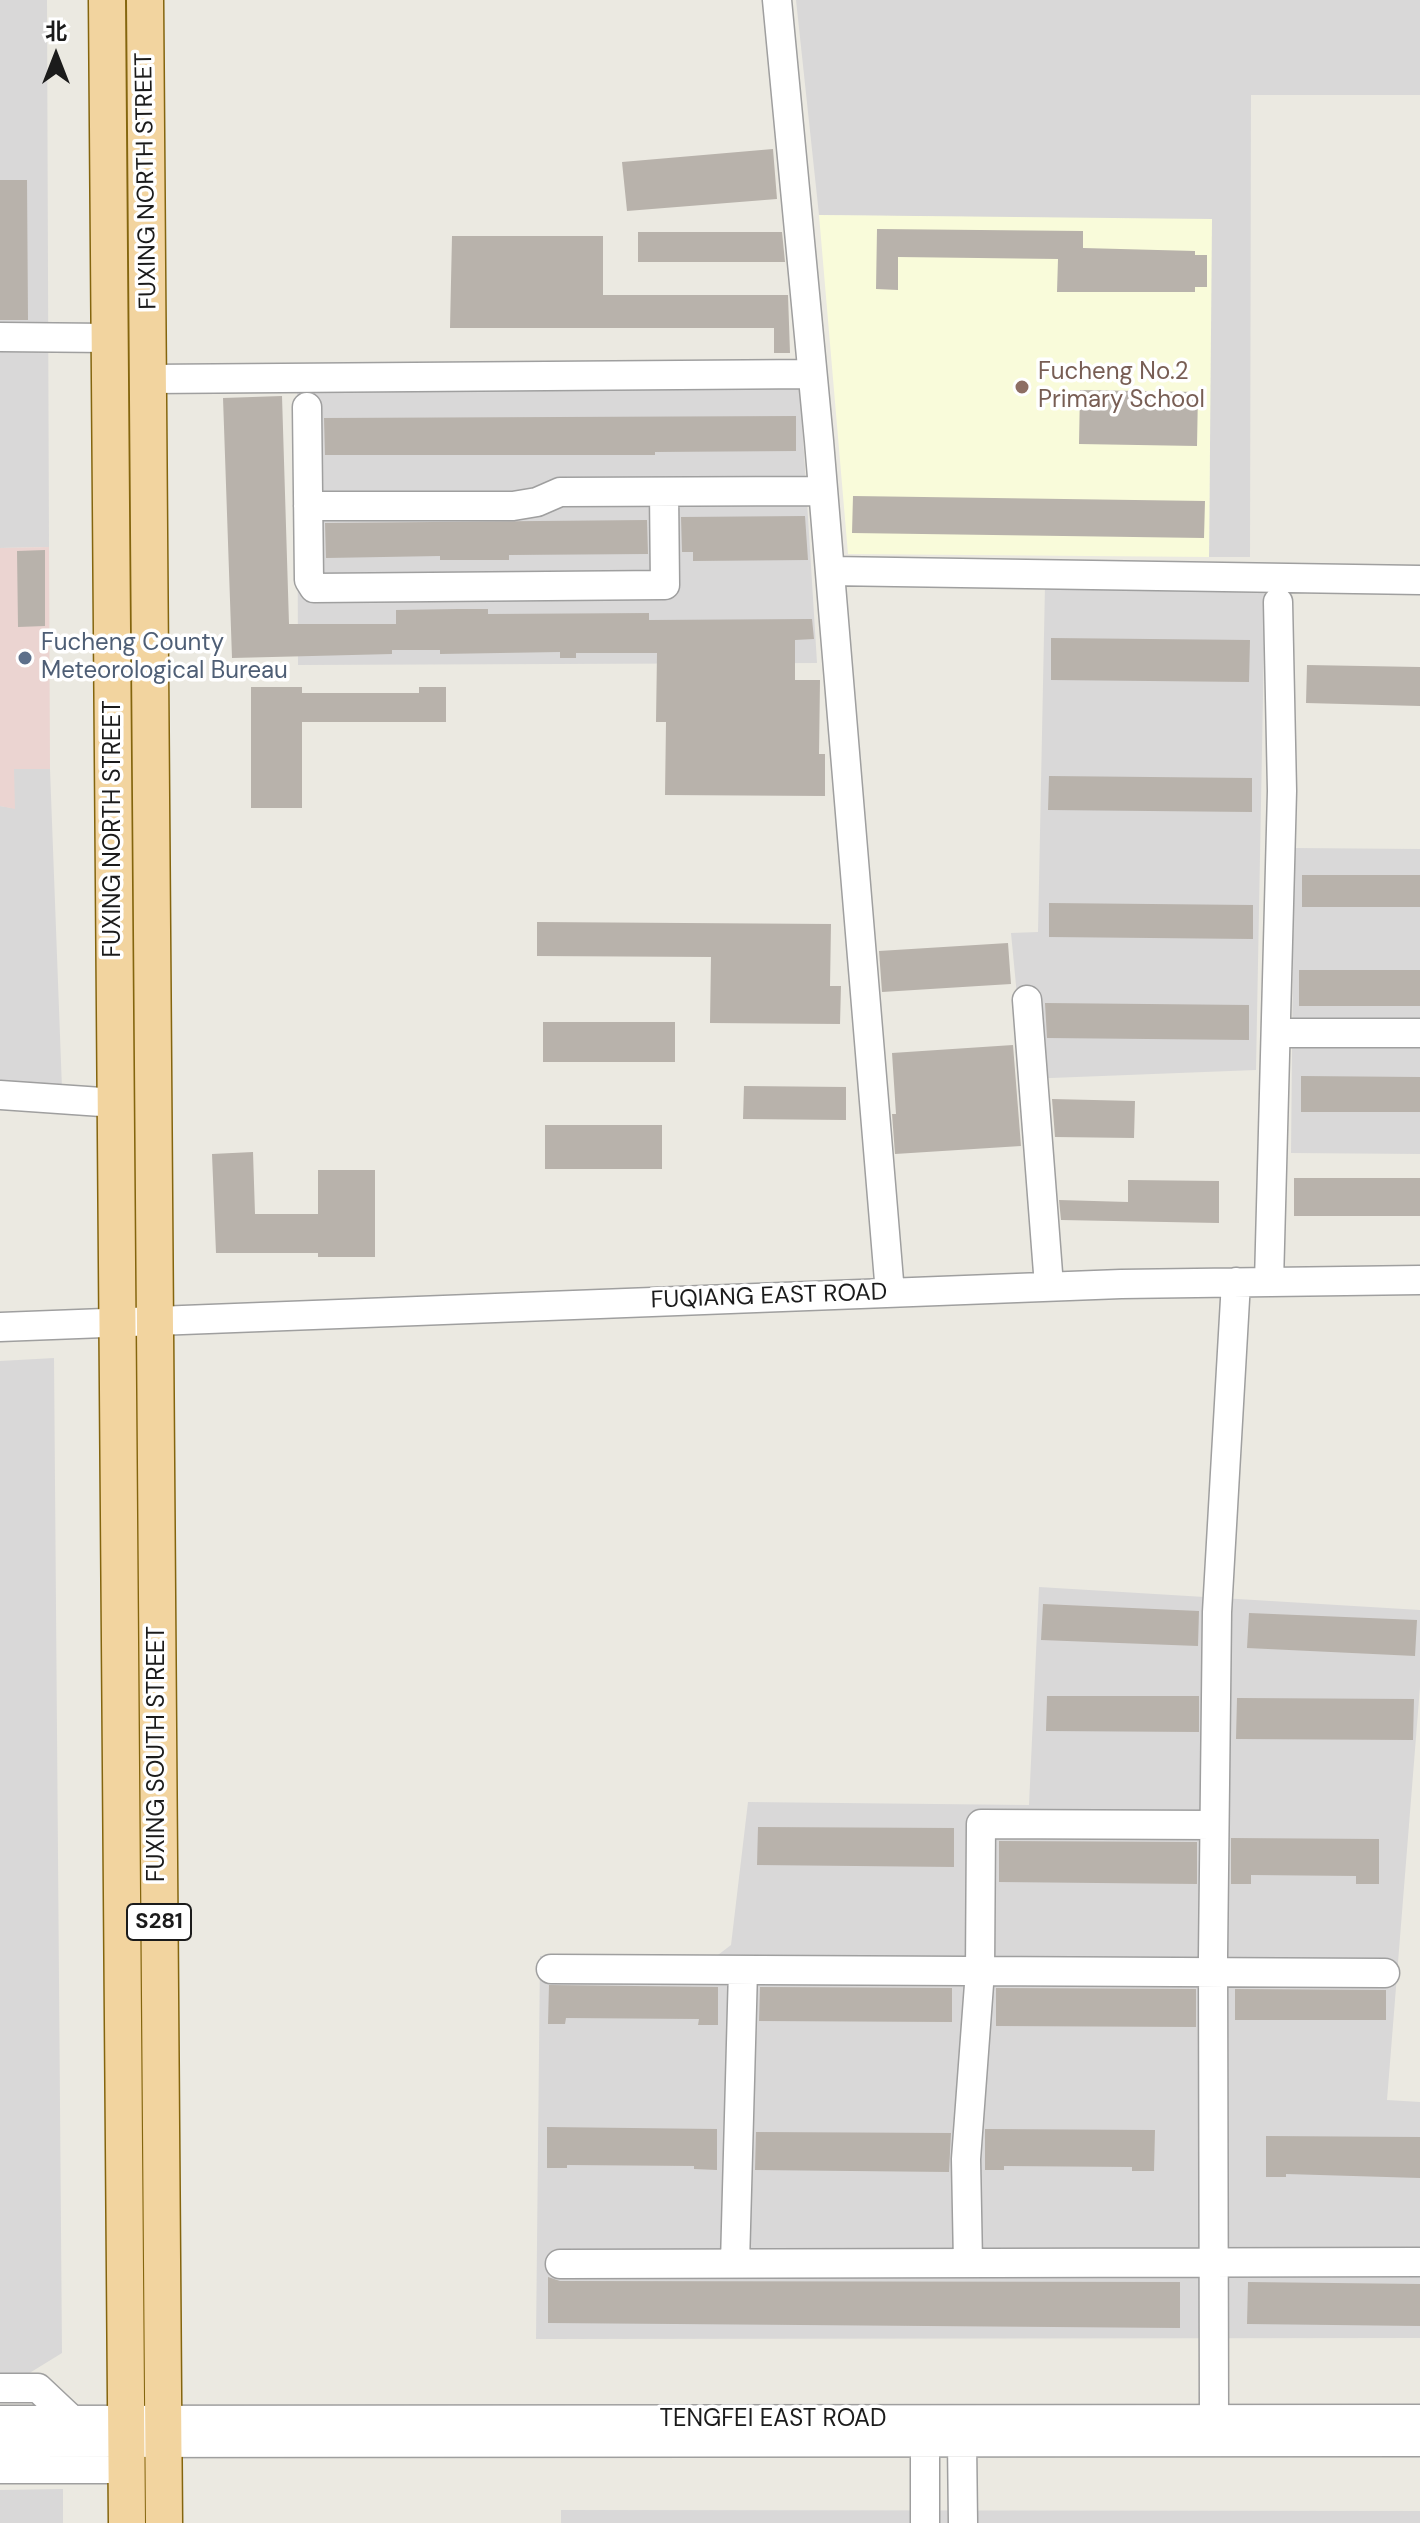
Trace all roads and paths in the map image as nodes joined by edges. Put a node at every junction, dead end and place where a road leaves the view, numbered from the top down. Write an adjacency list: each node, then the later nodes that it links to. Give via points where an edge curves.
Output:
1 (107, 0): 5 (main road, FUXING NORTH STREET / S281)
2 (145, 0): 7 (main road, FUXING NORTH STREET / S281)
3 (777, 0): 6 (street)
4 (0, 337): 5 (street)
5 (110, 338): 19 (main road, FUXING NORTH STREET / S281)
6 (812, 374): 7 (street); 9 (street)
7 (149, 379): 25 (main road, FUXING NORTH STREET / S281)
8 (307, 407): 11 (street)
9 (823, 491): 10 (street); 12 (street)
10 (664, 492): 11 (street, via 560,492 513,506); 11 (street, via 665,585 314,588 309,580)
11 (308, 506)
12 (830, 571): 13 (street); 24 (street)
13 (1420, 580)
14 (1278, 602): 16 (street, via 1282,791)
15 (1027, 1000): 23 (street)
16 (1276, 1033): 17 (street); 22 (street)
17 (1420, 1033)
18 (0, 1095): 19 (street)
19 (116, 1103): 26 (main road, FUXING NORTH STREET / S281)
20 (1420, 1280): 22 (street, FUQIANG EAST ROAD)
21 (1236, 1282): 22 (street, FUQIANG EAST ROAD); 23 (street, FUQIANG EAST ROAD); 28 (street, via 1217,1612)
22 (1269, 1282)
23 (1049, 1286): 24 (street, FUQIANG EAST ROAD)
24 (890, 1293): 25 (street, FUQIANG EAST ROAD)
25 (155, 1321): 26 (street, FUQIANG EAST ROAD); 44 (main road, FUXING SOUTH STREET / S281)
26 (118, 1323): 27 (street, FUQIANG EAST ROAD); 49 (main road, FUXING SOUTH STREET / S281)
27 (0, 1327)
28 (1214, 1825): 31 (street, via 981,1824); 32 (street)
29 (551, 1969): 30 (street)
30 (743, 1970): 31 (street); 35 (street)
31 (980, 1971): 32 (street); 36 (street, via 966,2159)
32 (1213, 1972): 33 (street); 37 (street)
33 (1385, 1973)
34 (1420, 2262): 37 (street)
35 (735, 2263): 36 (street); 38 (street)
36 (968, 2263): 37 (street)
37 (1214, 2263): 40 (street)
38 (560, 2264)
39 (0, 2388): 43 (street, via 38,2388)
40 (1214, 2419): 41 (street, TENGFEI EAST ROAD); 44 (street, TENGFEI EAST ROAD)
41 (1420, 2419)
42 (0, 2420): 43 (street)
43 (72, 2420): 49 (street)
44 (163, 2432): 45 (street, TENGFEI EAST ROAD); 49 (street, TENGFEI EAST ROAD); 52 (main road, FUXING SOUTH STREET / S281)
45 (925, 2442): 46 (street, TENGFEI EAST ROAD); 53 (street)
46 (962, 2442): 47 (street, TENGFEI EAST ROAD); 54 (street)
47 (1420, 2442)
48 (0, 2443): 49 (street)
49 (127, 2444): 50 (street); 51 (main road, FUXING SOUTH STREET / S281)
50 (0, 2469)
51 (127, 2523)
52 (164, 2523)
53 (925, 2523)
54 (963, 2523)

